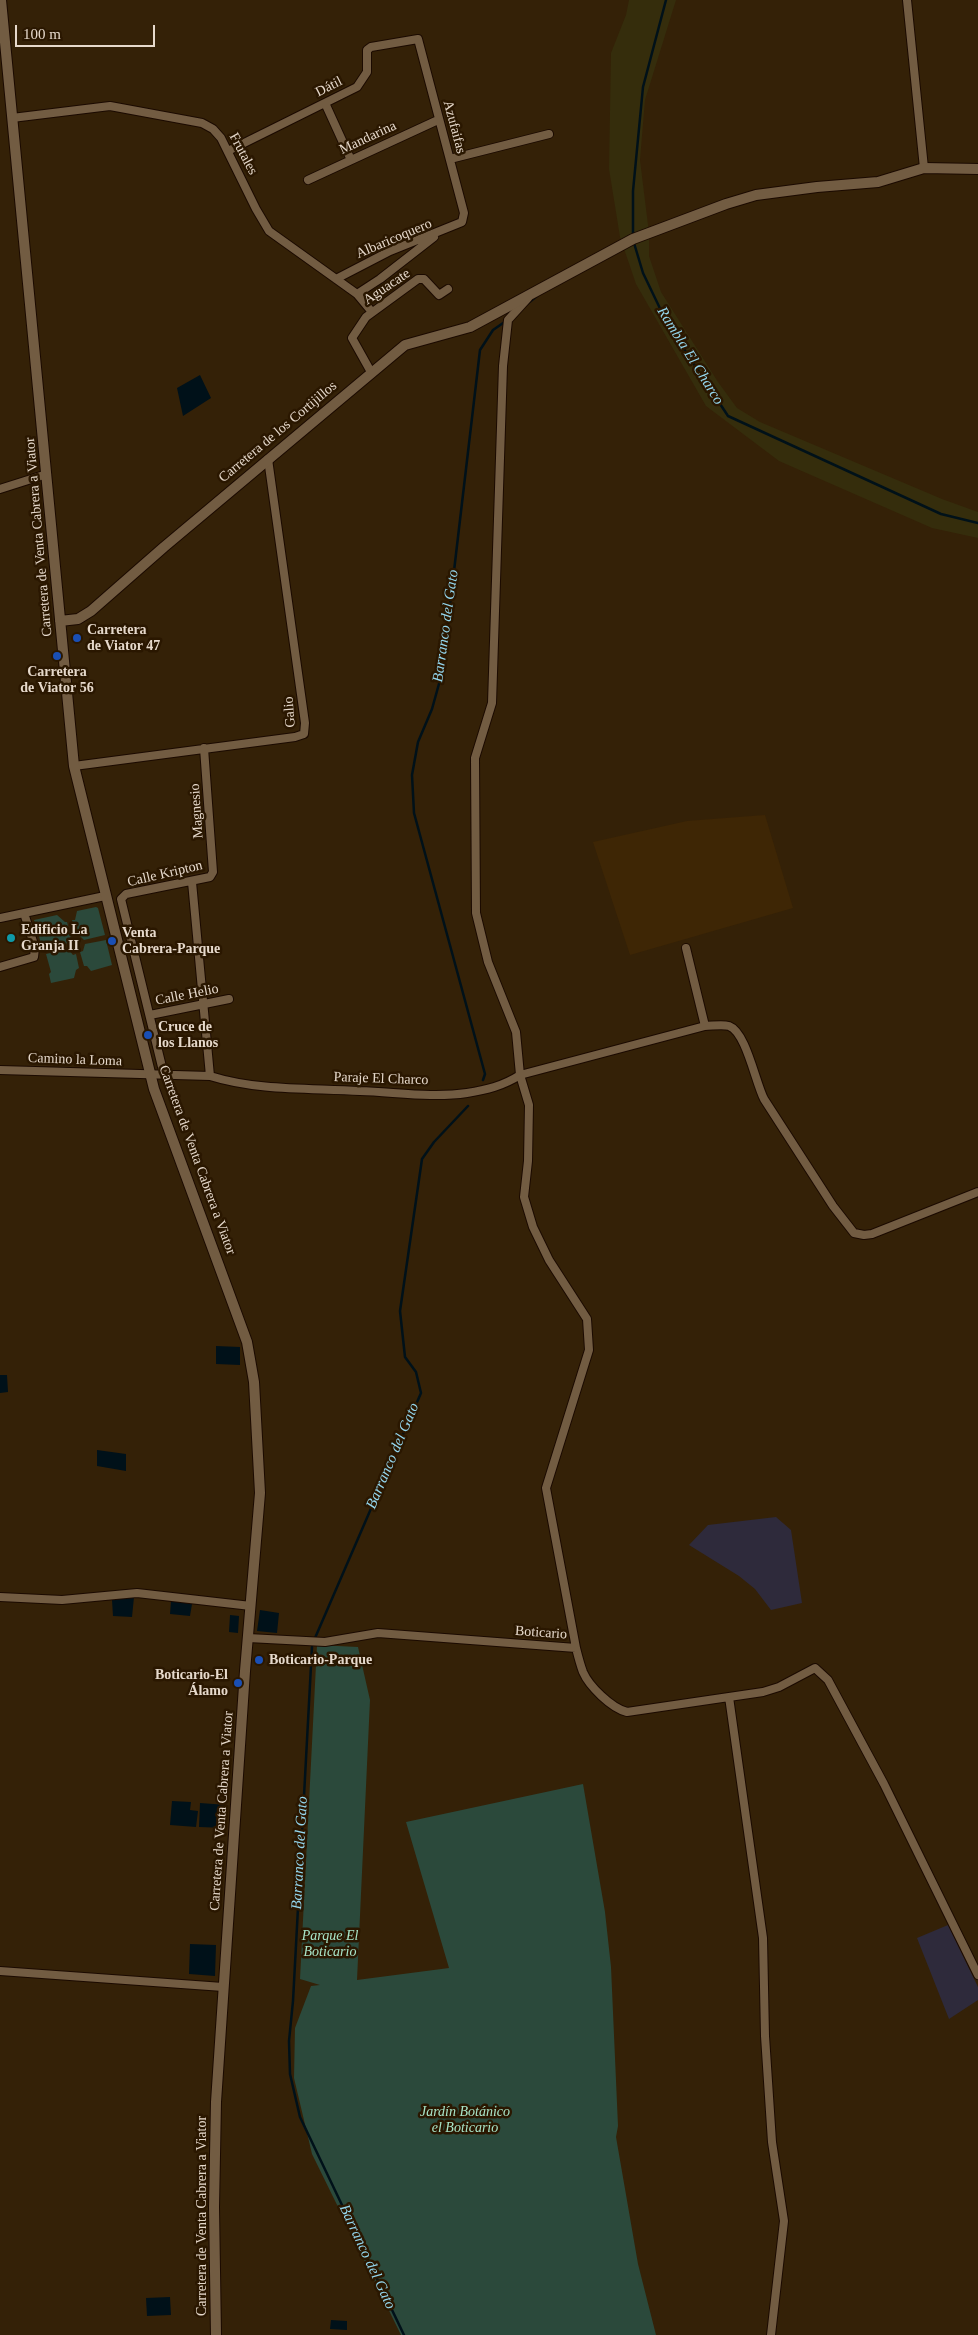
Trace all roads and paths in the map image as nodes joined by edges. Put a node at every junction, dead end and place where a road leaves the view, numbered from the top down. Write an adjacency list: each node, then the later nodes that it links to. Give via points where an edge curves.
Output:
1 (2, 0): 5 (street, Carretera de Venta Cabrera a Viator)
2 (907, 0): 11 (street)
3 (418, 39): 4 (street, Dátil, via 367,50 367,72 361,82); 6 (street, Azufaifas)
4 (325, 103): 8 (street, Dátil); 10 (street)
5 (12, 118): 8 (street, Frutales, via 110,106 132,109 202,123 217,133); 23 (street, Carretera de Venta Cabrera a Viator)
6 (438, 120): 9 (street, Azufaifas); 10 (street, Mandarina)
7 (549, 134): 9 (street)
8 (228, 151): 16 (street, Frutales, via 269,230)
9 (450, 159): 14 (street, Azufaifas, via 464,213)
10 (351, 160): 13 (street, Mandarina)
11 (924, 168): 12 (street, Carretera de los Cortijillos); 19 (street, Carretera de los Cortijillos, via 878,182 817,186 726,204 633,239)
12 (978, 169)
13 (308, 180)
14 (462, 222): 15 (street, Albaricoquero)
15 (440, 232): 16 (street, Albaricoquero, via 390,251); 18 (street, via 380,280)
16 (336, 279): 18 (street, Frutales)
17 (448, 289): 20 (street, Aguacate, via 439,295 424,279 418,279)
18 (357, 294): 20 (street, Frutales)
19 (532, 294): 21 (street, Carretera de los Cortijillos, via 470,327 405,345); 42 (street, via 508,320 506,330 492,703 474,758 476,913 488,962 516,1032)
20 (372, 312): 21 (street, Aguacate, via 352,338)
21 (371, 372): 22 (street, Carretera de los Cortijillos)
22 (268, 459): 25 (street, Carretera de los Cortijillos, via 91,611 78,619); 26 (street, Galio, via 304,734)
23 (47, 474): 24 (street); 25 (street, Carretera de Venta Cabrera a Viator)
24 (0, 488)
25 (60, 621): 27 (street, Carretera de Venta Cabrera a Viator)
26 (204, 748): 27 (street, Galio); 28 (street, Magnesio)
27 (74, 766): 30 (street, Carretera de Venta Cabrera a Viator)
28 (213, 872): 29 (street, Calle Kripton, via 210,877)
29 (192, 882): 36 (street); 37 (street, Calle Kripton, via 126,894 121,899)
30 (105, 896): 31 (street); 40 (street, Carretera de Venta Cabrera a Viator)
31 (24, 913): 32 (street); 34 (street, via 35,948 34,957)
32 (0, 918)
33 (686, 948): 38 (street)
34 (0, 967)
35 (229, 999): 36 (street, Calle Helio)
36 (204, 1004): 37 (street, Calle Helio); 43 (street)
37 (150, 1015): 41 (street)
38 (705, 1026): 42 (street, Paraje El Charco); 44 (street, Paraje El Charco, via 728,1025 737,1031 764,1099 832,1206 854,1233 872,1234)
39 (0, 1070): 40 (street, Camino la Loma)
40 (150, 1074): 41 (street, Camino la Loma); 46 (street, Carretera de Venta Cabrera a Viator, via 247,1342 254,1382 260,1493)
41 (164, 1075): 43 (street, Camino la Loma)
42 (520, 1075): 43 (street, Paraje El Charco, via 506,1085 457,1094 237,1084); 48 (street, via 529,1105 524,1197 533,1227 549,1260 587,1319 589,1350 546,1488)
43 (210, 1076)
44 (978, 1192)
45 (0, 1597): 46 (street, via 62,1600 137,1592)
46 (251, 1606): 47 (street, Carretera de Venta Cabrera a Viator)
47 (248, 1638): 48 (street, Boticario, via 324,1642 378,1633); 52 (street, Carretera de Venta Cabrera a Viator)
48 (576, 1648): 49 (street, Boticario, via 590,1683 620,1710 627,1712)
49 (729, 1697): 51 (street, Boticario, via 780,1687 815,1668 821,1671 884,1784); 54 (street, via 763,1938 772,2142 784,2221)
50 (0, 1972): 52 (street)
51 (978, 1975)
52 (223, 1987): 53 (street, Carretera de Venta Cabrera a Viator, via 216,2102)
53 (216, 2335)
54 (771, 2335)

